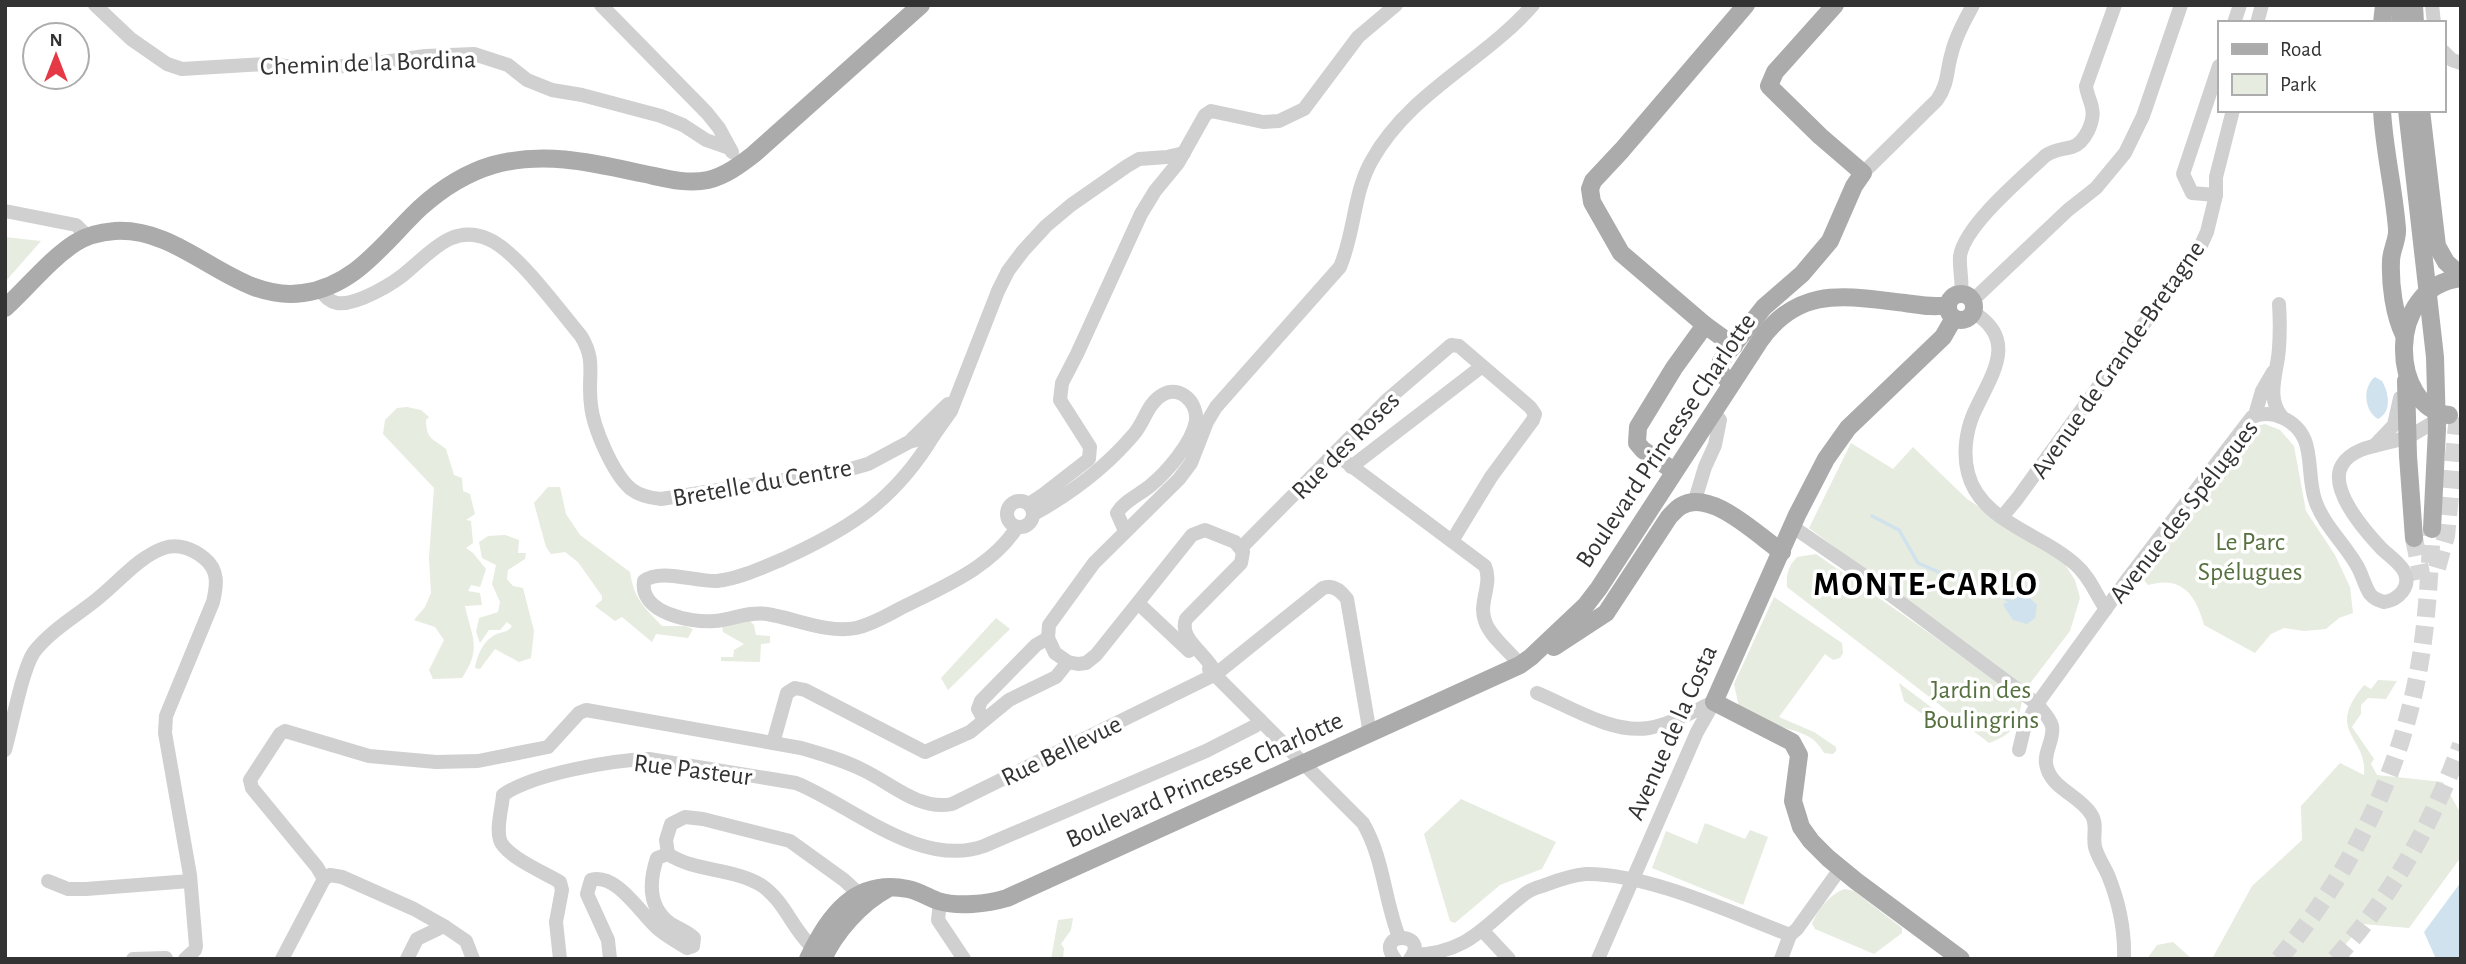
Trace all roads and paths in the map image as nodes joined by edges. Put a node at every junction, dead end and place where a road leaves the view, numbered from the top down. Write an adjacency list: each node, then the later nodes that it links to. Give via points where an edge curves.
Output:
1 (95, 5): 18 (street, Chemin de la Bordina, via 131,39 182,69 266,64 356,66 474,54 508,65 527,80 552,90 661,116)
2 (601, 5): 18 (street, via 706,113)
3 (921, 5): 21 (main road)
4 (1396, 5): 19 (street, via 1358,37 1304,109 1279,121 1263,122 1211,111)
5 (1533, 5): 55 (street, via 1510,29 1424,96 1387,135 1359,188 1340,267 1216,407 1191,463)
6 (1746, 5): 34 (main road, via 1590,189 1620,253)
7 (1835, 5): 22 (main road, via 1775,72 1769,86)
8 (1973, 5): 22 (street, via 1953,46 1944,89 1937,100)
9 (2115, 5): 32 (street, via 2086,86 2092,109 2088,131 2077,144 2045,156 1976,224 1960,255)
10 (2181, 5): 32 (street, via 2144,116 2125,153 2095,188)
11 (2445, 53): 12 (street)
12 (2461, 64)
13 (2218, 69): 24 (street, via 2183,174 2192,193)
14 (2232, 112): 24 (street, Avenue de Grande-Bretagne, via 2216,177)
15 (2382, 112): 35 (main road, via 2398,233 2391,262 2398,322)
16 (2407, 112): 61 (main road, bridge, via 2435,357)
17 (2421, 112): 27 (main road, via 2435,237 2440,254)
18 (729, 148): 21 (street)
19 (1184, 153): 20 (street); 23 (street)
20 (1155, 157): 23 (street, via 1160,170); 41 (street, via 1139,159 1071,205 1023,251 998,290)
21 (740, 164): 28 (main road, via 708,180 693,181 565,158 493,165 433,196)
22 (1863, 173): 36 (main road, via 1830,240 1802,274 1764,307)
23 (1155, 191): 57 (street, via 1062,383 1060,400 1090,447 1089,459)
24 (2216, 195): 58 (street, Avenue de Grande-Bretagne, via 2201,246)
25 (5, 211): 26 (street, via 76,225)
26 (82, 240): 29 (main road, via 116,231 146,233 166,239 249,286 281,294); 33 (main road)
27 (2461, 277): 35 (main road, via 2436,284 2423,295 2408,316)
28 (346, 279): 29 (main road); 30 (street, via 358,291)
29 (320, 290): 30 (street, Bretelle du Centre, via 338,303)
30 (370, 294): 48 (street, Bretelle du Centre, via 408,272 433,248 459,235 476,234 509,252 588,347 594,420 620,477 644,497 661,499 847,470)
31 (2279, 304): 39 (street)
32 (1962, 306): 40 (main road, Boulevard Princesse Charlotte, via 1839,296 1804,302 1766,331); 58 (street, via 1990,325 1996,336 1998,360 1972,417 1966,463 1981,499); 60 (main road, Avenue de la Costa, via 1942,337 1848,428 1820,468)
33 (5, 308)
34 (1705, 325): 36 (main road); 53 (main road, via 1638,428 1637,443)
35 (2404, 335): 37 (main road)
36 (1734, 346): 40 (main road, via 1719,366 1719,372)
37 (2405, 363): 44 (main road, via 2421,402); 47 (main road); 49 (street, via 2398,418)
38 (1481, 367): 50 (street, Rue des Roses, via 1459,346 1451,345); 52 (street); 64 (street, via 1535,414)
39 (2275, 368): 43 (street); 45 (street, via 2273,395)
40 (1732, 383): 42 (main road, Boulevard Princesse Charlotte)
41 (954, 401): 46 (street); 48 (street)
42 (1713, 411): 53 (main road, Boulevard Princesse Charlotte); 56 (street, via 1720,420 1719,432)
43 (2255, 415): 45 (street, Avenue des Spélugues); 69 (street, Avenue des Spélugues)
44 (2449, 416): 47 (street)
45 (2282, 417): 49 (street, Avenue des Spélugues, via 2305,439 2316,503 2371,594 2381,601 2397,597 2405,585 2404,572 2371,535 2338,485 2346,460)
46 (934, 435): 48 (street); 51 (street)
47 (2409, 436): 49 (street); 63 (main road)
48 (909, 442): 51 (street, via 919,445)
49 (2373, 447)
50 (1334, 453): 52 (street); 65 (street, Rue des Roses)
51 (922, 455): 59 (street, via 869,512 826,539 767,566 719,581 654,575 644,581 648,600 665,612 706,622 764,613 852,629 949,584 1010,539)
52 (1351, 467): 64 (street)
53 (1674, 471): 68 (main road, Boulevard Princesse Charlotte)
54 (1149, 487): 55 (street); 57 (street, via 1180,454 1195,425 1194,404 1184,395 1165,393 1104,465 1051,505); 62 (street, via 1117,513)
55 (1159, 501): 62 (street)
56 (1694, 503): 66 (main road, via 1721,508); 70 (main road, via 1682,505 1669,517)
57 (1031, 509): 59 (street, via 1029,524); 59 (street, via 1020,501 1009,507 1008,519)
58 (2002, 517): 69 (street, via 2079,567)
59 (1017, 527)
60 (1793, 527): 66 (main road, Avenue de la Costa); 77 (street)
61 (2432, 529)
62 (1125, 531): 71 (street, via 1094,563)
63 (2414, 538)
64 (1452, 541): 72 (street, via 1485,566 1485,621)
65 (1238, 545): 67 (street, via 1205,530 1192,535); 74 (street, Rue des Roses, via 1241,563 1185,619 1183,627)
66 (1782, 552): 76 (main road, Avenue de la Costa)
67 (1139, 604): 73 (street, via 1096,655 1086,663); 74 (street)
68 (1586, 605): 70 (main road, via 1587,616); 72 (main road, Boulevard Princesse Charlotte)
69 (2106, 609): 77 (street, Avenue des Spélugues)
70 (1602, 616): 72 (main road, Boulevard Princesse Charlotte)
71 (1048, 631): 73 (street, via 1055,653); 78 (street, via 981,701 978,709)
72 (1525, 661): 82 (main road, Boulevard Princesse Charlotte)
73 (1068, 662): 78 (street, via 1056,677 1026,690)
74 (1216, 674): 79 (street); 82 (street, Rue Bellevue, via 1331,586 1347,599); 83 (street, Rue Bellevue, via 942,806 927,805 828,756)
75 (1537, 693): 80 (street, via 1609,724 1634,729)
76 (1714, 702): 80 (street); 81 (street, Avenue de la Costa); 88 (main road, via 1796,747 1793,801 1797,818 1817,848)
77 (2037, 704): 85 (street, Avenue des Spélugues); 118 (street, via 2053,729 2046,768 2093,816 2097,850 2119,907)
78 (984, 720): 83 (street, via 954,741 925,752 795,688 787,693)
79 (1260, 720): 86 (street); 110 (street, Rue Pasteur, via 1206,751 976,849 961,851 920,844 865,821 796,783 649,759 573,771 512,789 503,795 501,843 511,854 560,882 555,922)
80 (1670, 722): 81 (street, via 1689,724)
81 (1697, 732): 92 (street, Avenue de la Costa)
82 (1370, 734): 86 (main road, Boulevard Princesse Charlotte)
83 (773, 743): 89 (street, Rue Bellevue, via 586,710 548,747 478,761 410,761 357,753 285,732 250,780 258,798)
84 (5, 750): 91 (street, via 27,668 51,635 148,556 166,547 195,551 208,561 217,585 166,716 164,733)
85 (2019, 750)
86 (1303, 763): 95 (main road, Boulevard Princesse Charlotte, via 1007,898); 100 (street, via 1369,832)
87 (668, 854): 94 (street, via 671,824 685,817 703,819 790,841); 102 (street, via 758,884 780,902); 111 (street, via 657,858 654,905 663,918 694,938 693,946 687,948 656,927 622,892 598,878 591,880 587,894 608,940)
88 (1840, 869): 99 (street); 117 (main road)
89 (324, 878): 96 (street, via 342,877); 107 (street)
90 (48, 881): 91 (street, via 77,889)
91 (190, 881): 106 (street, via 196,946)
92 (1633, 881): 98 (street, via 1585,874 1560,879 1528,891); 99 (street); 115 (street, Avenue de la Costa)
93 (890, 888): 94 (main road); 95 (main road, Boulevard Princesse Charlotte, via 907,889); 102 (main road, via 869,901 828,947)
94 (858, 893): 102 (main road, via 829,922)
95 (940, 902): 112 (street, via 938,920)
96 (419, 912): 97 (street); 101 (street)
97 (444, 926): 101 (street); 109 (street, via 466,942)
98 (1483, 932): 103 (street, via 1456,947); 114 (street)
99 (1790, 934): 116 (street)
100 (1399, 937): 103 (street, via 1412,942); 113 (street, via 1390,949)
101 (417, 939): 108 (street)
102 (815, 955)
103 (1411, 957)
104 (141, 958): 105 (street)
105 (166, 959): 106 (street, via 176,954)
106 (184, 959)
107 (282, 959)
108 (407, 959)
109 (474, 959)
110 (560, 959)
111 (610, 959)
112 (964, 959)
113 (1395, 959)
114 (1509, 959)
115 (1598, 959)
116 (1781, 959)
117 (1961, 959)
118 (2124, 959)

